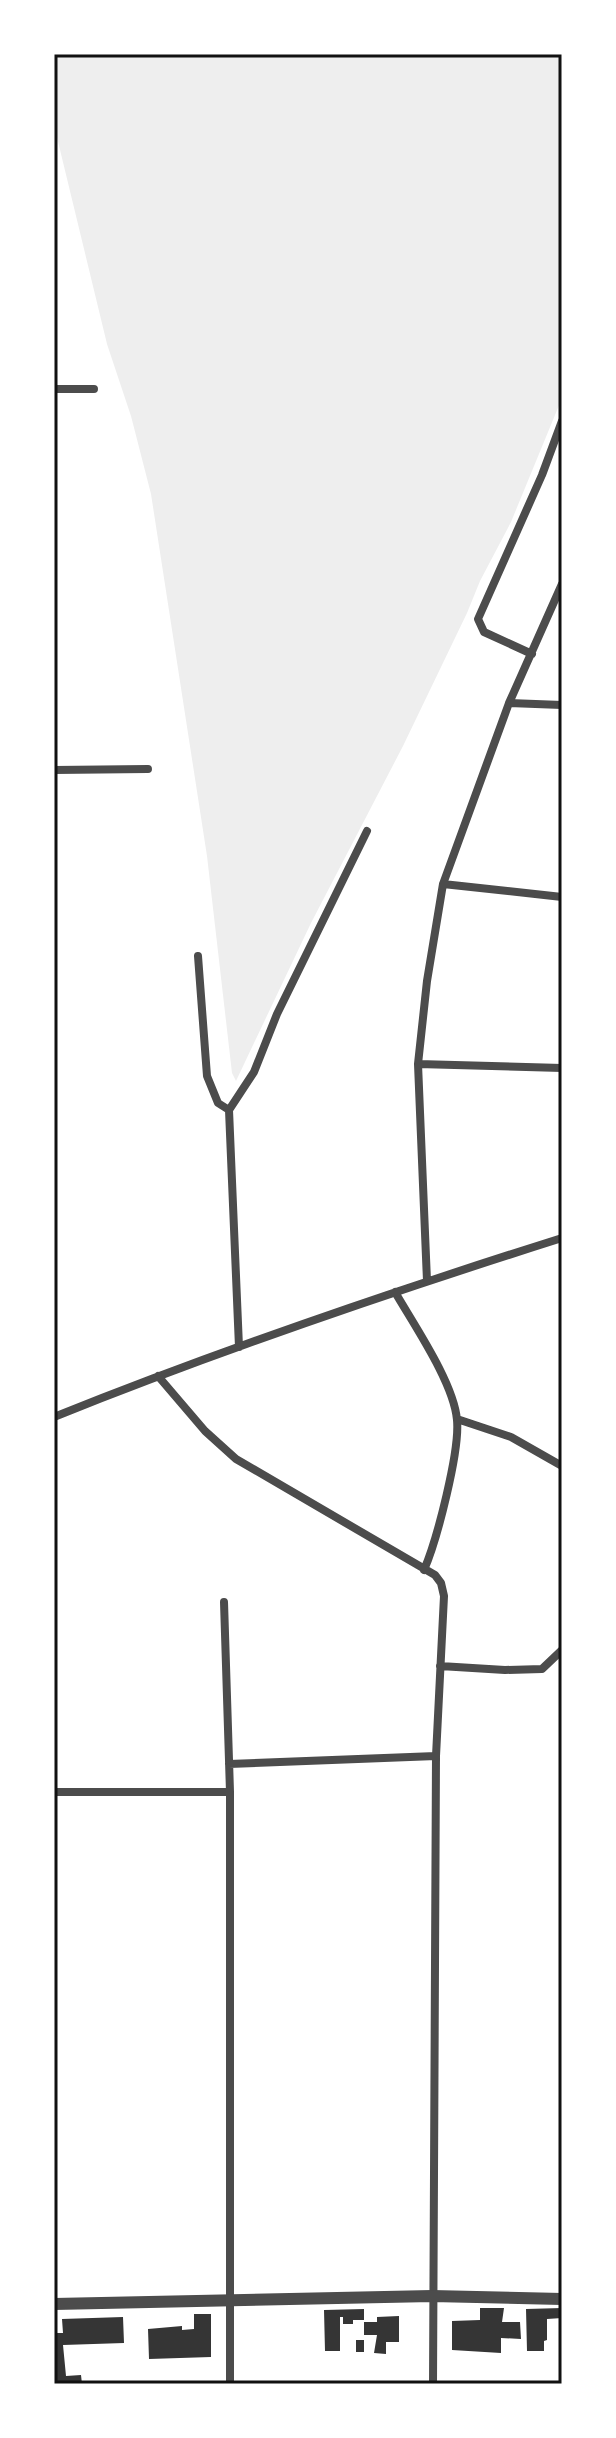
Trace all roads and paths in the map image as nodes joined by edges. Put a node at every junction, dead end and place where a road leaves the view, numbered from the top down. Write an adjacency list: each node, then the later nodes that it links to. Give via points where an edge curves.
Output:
1 (54, 389): 2 (street)
2 (94, 389)
3 (562, 421): 5 (street, via 478,619 484,632)
4 (562, 584): 5 (street)
5 (532, 654): 6 (street)
6 (509, 703): 7 (street); 11 (street)
7 (562, 705)
8 (148, 769): 9 (street)
9 (54, 770)
10 (367, 831): 16 (street, via 254,1072)
11 (443, 884): 12 (street); 14 (street)
12 (562, 897)
13 (198, 956): 16 (street, via 207,1076 218,1103)
14 (418, 1064): 15 (street); 18 (street)
15 (562, 1068)
16 (229, 1110): 20 (street)
17 (562, 1238): 18 (street)
18 (427, 1281): 19 (street)
19 (395, 1292): 20 (street); 24 (street, via 443,1376)
20 (239, 1347): 21 (street)
21 (158, 1376): 23 (street); 26 (street, via 236,1459)
22 (54, 1405): 23 (street)
23 (54, 1417)
24 (457, 1419): 25 (street, via 511,1437); 26 (street, via 435,1545)
25 (562, 1466)
26 (424, 1570): 29 (street, via 435,1575 444,1596)
27 (224, 1602): 31 (street)
28 (562, 1650): 29 (street, via 542,1669)
29 (440, 1666): 30 (street)
30 (436, 1756): 31 (street); 34 (street)
31 (229, 1764): 33 (street)
32 (54, 1792): 33 (street)
33 (230, 1792): 36 (street)
34 (432, 2296): 35 (street); 36 (street); 39 (street)
35 (562, 2299)
36 (229, 2301): 37 (street); 38 (street)
37 (54, 2304)
38 (230, 2384)
39 (433, 2384)

